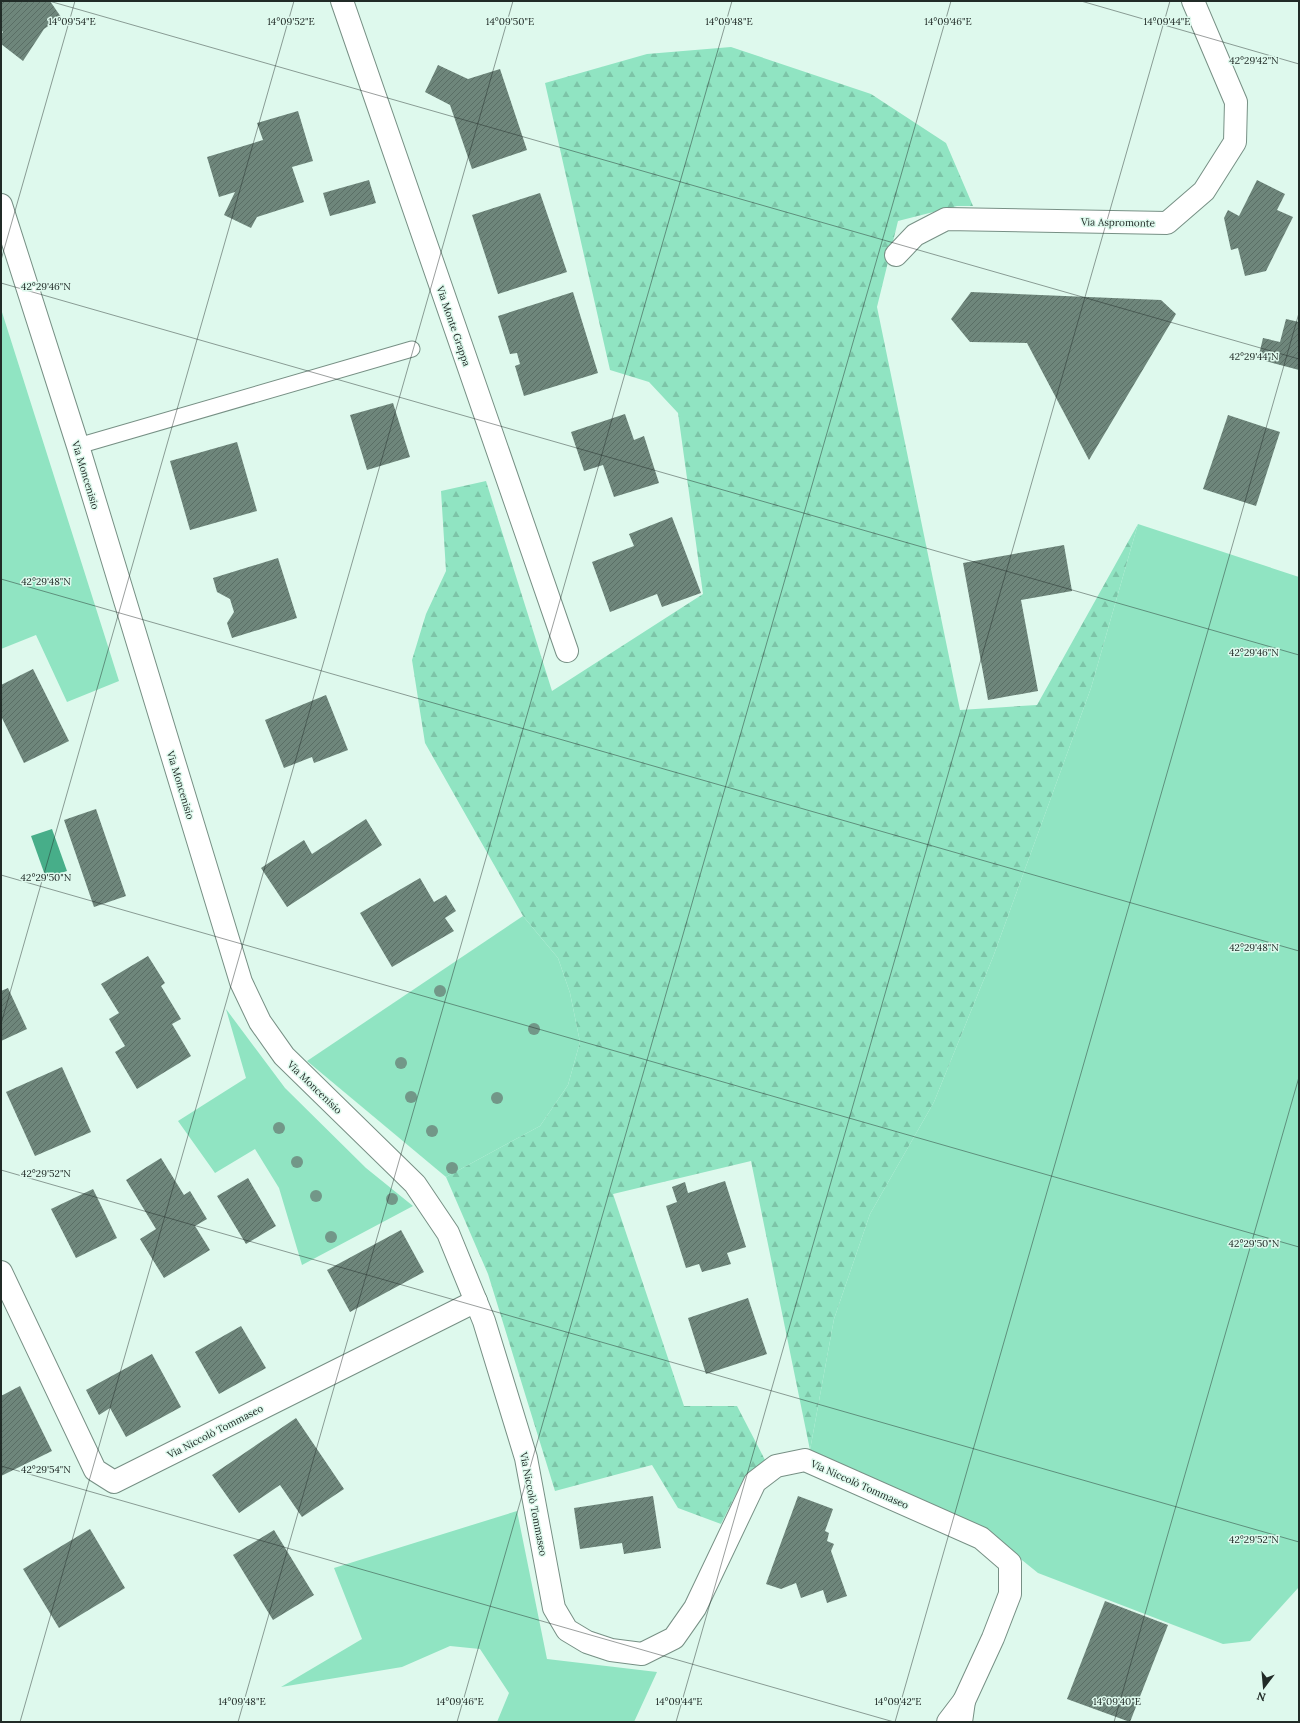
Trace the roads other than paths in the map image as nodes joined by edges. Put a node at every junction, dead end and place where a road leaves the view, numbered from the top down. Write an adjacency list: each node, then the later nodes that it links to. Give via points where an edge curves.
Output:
1 (342, 1): 7 (street, Via Monte Grappa)
2 (1193, 1): 4 (street, Via Aspromonte, via 1236,102 1235,142 1204,191 1167,223 946,219 915,235)
3 (1, 205): 6 (street, Via Moncenisio)
4 (896, 255)
5 (412, 348): 6 (lane)
6 (78, 446): 9 (street, Via Moncenisio, via 241,982 257,1015 284,1056 415,1184 448,1233)
7 (567, 651)
8 (1, 1272): 9 (street, Via Niccolò Tommaseo, via 95,1470 114,1482)
9 (476, 1301): 10 (street, Via Niccolò Tommaseo, via 526,1458 554,1608 567,1630 587,1642 611,1650 642,1654 674,1638 695,1608 755,1482 776,1466 805,1460 981,1538 1010,1563 1010,1594)
10 (962, 1711): 11 (street, Via Niccolò Tommaseo)
11 (948, 1722)

